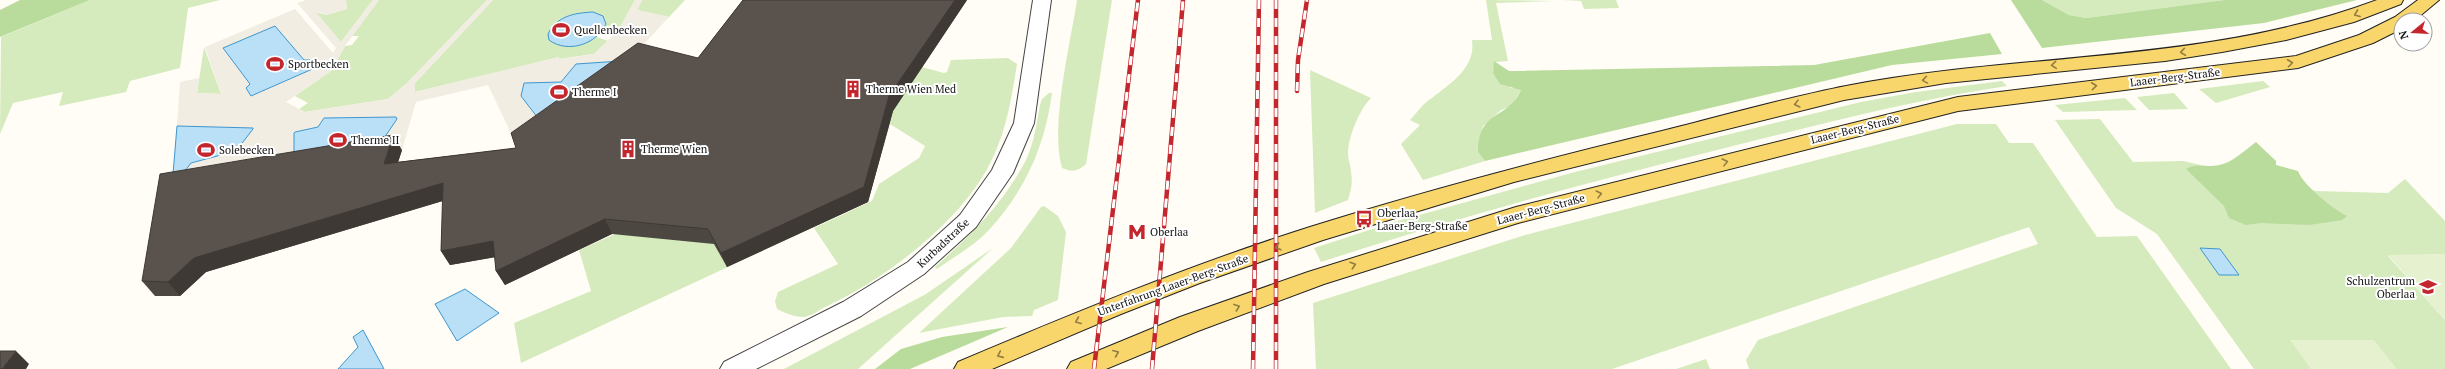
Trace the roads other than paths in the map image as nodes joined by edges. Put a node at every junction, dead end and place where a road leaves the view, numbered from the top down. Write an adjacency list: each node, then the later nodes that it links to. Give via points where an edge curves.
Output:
1 (1042, 0): 6 (street, Kurbadstraße, via 1024,123 1002,173 968,221 916,268 858,305)
2 (2394, 0): 7 (main road, Unterfahrung Laaer-Berg-Straße, one-way to 7, via 2332,22 2222,46 2165,55 1946,76 1844,93 1512,175 1315,234 1192,276)
3 (2430, 0): 4 (main road, Laaer-Berg-Straße)
4 (2413, 12)
5 (2393, 24): 8 (main road, Laaer-Berg-Straße, one-way to 5, via 1189,324 1316,278 1516,215 1958,104 2298,62 2360,41)
6 (733, 369)
7 (967, 369)
8 (1080, 369)

